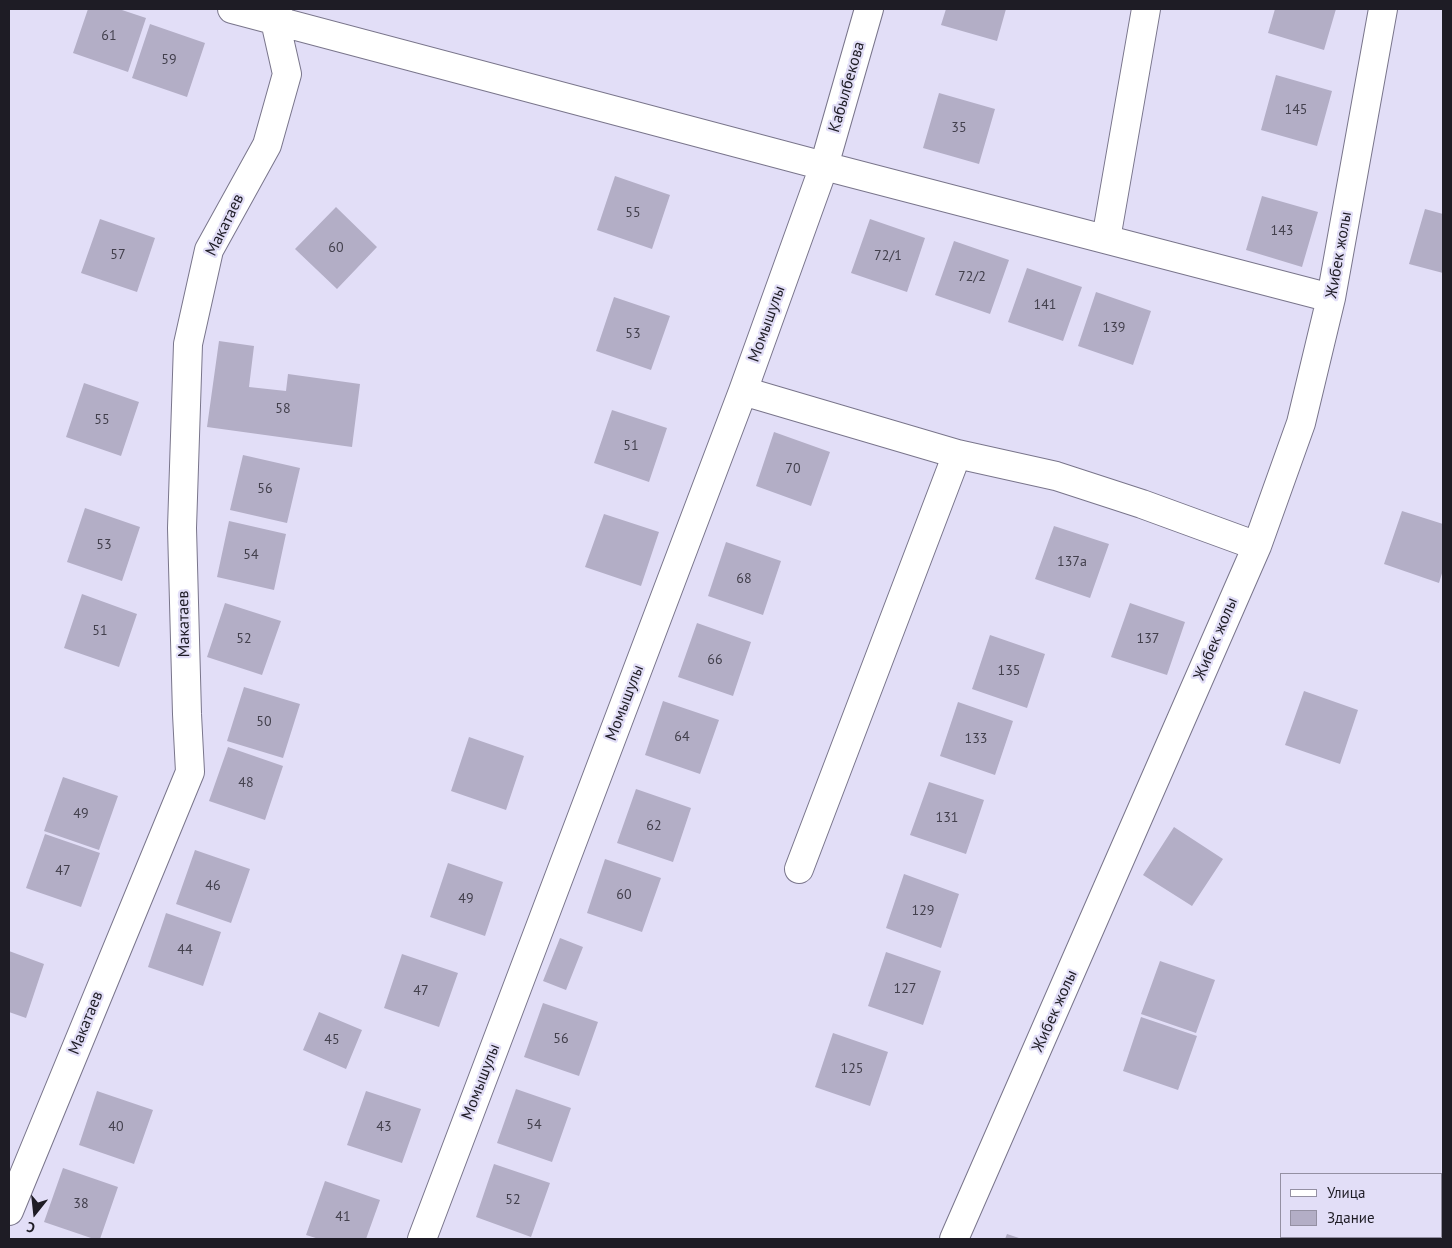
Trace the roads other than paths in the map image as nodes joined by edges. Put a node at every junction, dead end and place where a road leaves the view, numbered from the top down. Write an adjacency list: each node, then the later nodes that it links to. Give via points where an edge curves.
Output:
1 (232, 9): 5 (street)
2 (869, 9): 6 (street, Кабылбекова)
3 (1146, 9): 7 (street)
4 (1383, 9): 8 (street, Жибек жолы)
5 (277, 15): 6 (street); 13 (street, Макатаев, via 287,74 267,145 209,250 188,344 182,528 190,772)
6 (824, 166): 7 (street); 9 (street, Момышулы)
7 (1106, 239): 8 (street)
8 (1331, 298): 11 (street, Жибек жолы, via 1301,423)
9 (743, 390): 10 (street); 14 (street, Момышулы)
10 (957, 454): 11 (street, via 1056,476); 12 (street)
11 (1257, 546): 15 (street, Жибек жолы)
12 (800, 869)
13 (9, 1211)
14 (422, 1239)
15 (954, 1239)

